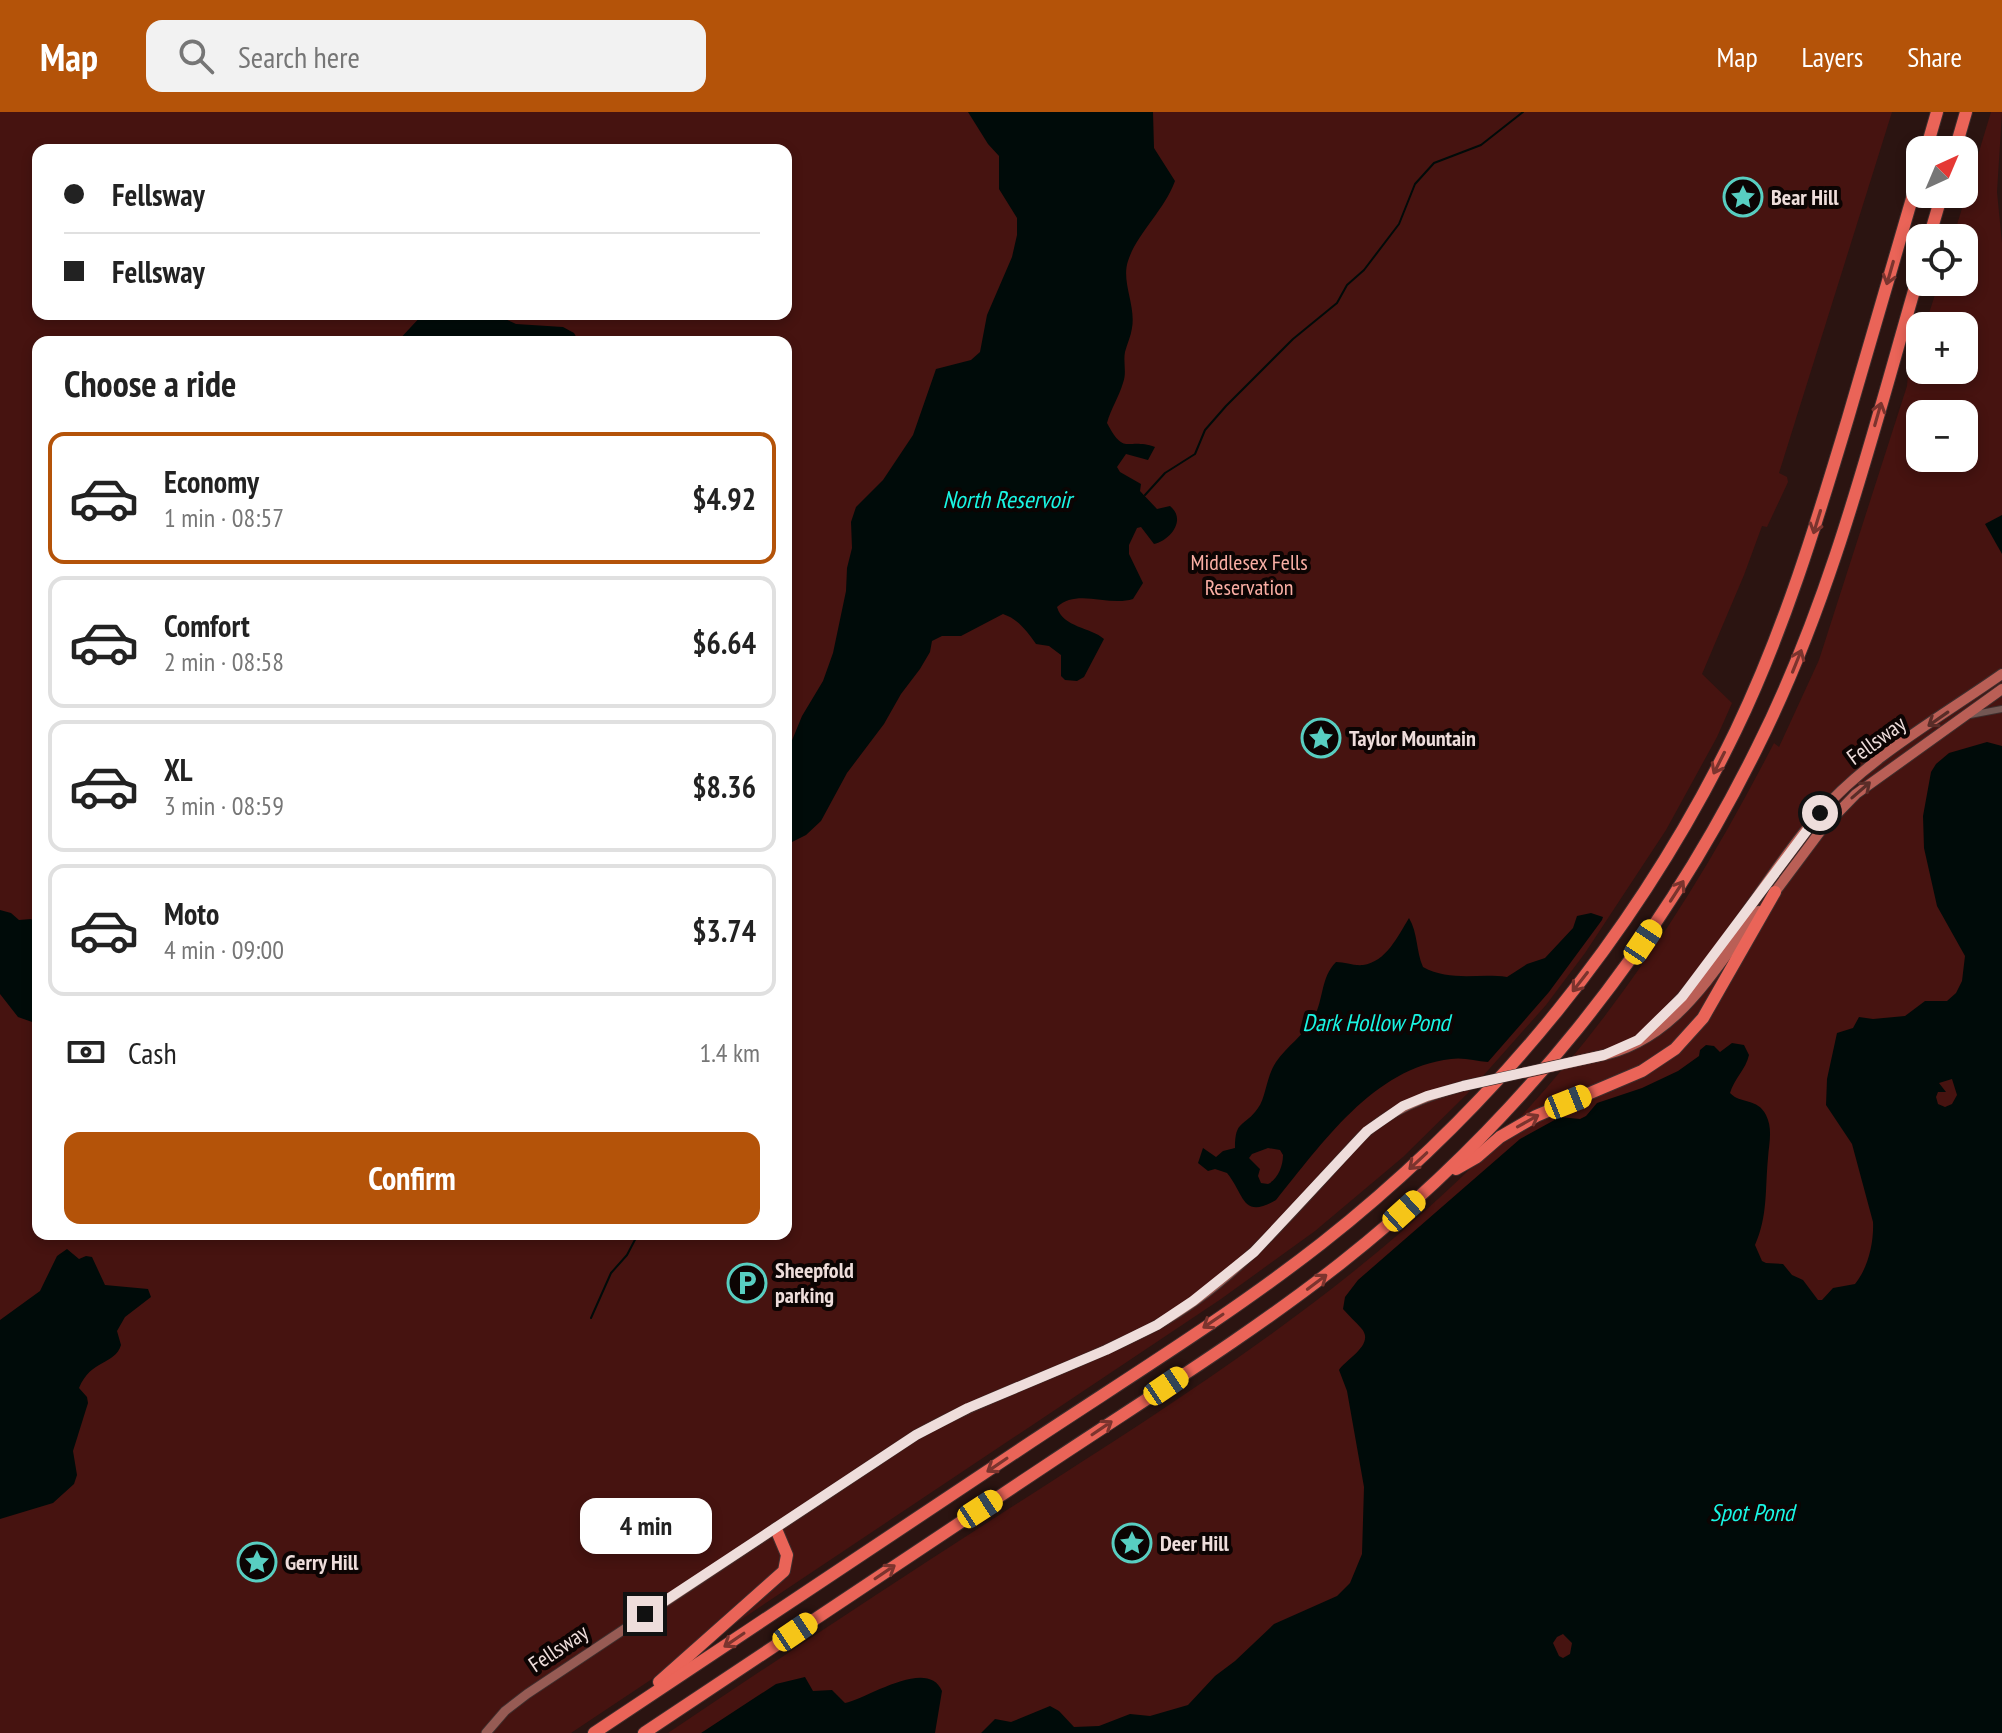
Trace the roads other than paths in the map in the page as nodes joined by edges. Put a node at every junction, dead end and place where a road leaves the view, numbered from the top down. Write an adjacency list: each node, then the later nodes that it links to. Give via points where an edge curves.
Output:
1 (1937, 112): 3 (highway)
2 (1966, 112): 4 (highway)
3 (1930, 136)
4 (1959, 136)
5 (1909, 208): 16 (highway, one-way to 16, via 1818,517 1756,685 1661,865 1541,1031 1428,1151 1281,1275)
6 (1912, 296): 14 (highway, one-way to 6, via 1514,1104 1598,1004 1679,889 1736,789 1820,601)
7 (2002, 674): 12 (main road, Fellsway, one-way to 12, via 1867,770 1829,804 1682,997)
8 (2002, 689): 10 (main road, Fellsway)
9 (2002, 709): 10 (street)
10 (1959, 719): 11 (main road, Fellsway, one-way to 10, via 1847,802)
11 (1775, 892): 12 (main road, Fellsway, via 1690,1003 1660,1030); 14 (highway, one-way to 11, via 1536,1116 1642,1071 1675,1049 1703,1018)
12 (1638, 1040): 13 (main road, Fellsway, bridge, via 1617,1051)
13 (1523, 1073): 15 (main road, Fellsway, bridge, via 1412,1102 1378,1122 1247,1259 1157,1325 946,1418)
14 (1440, 1178): 19 (highway, one-way to 14, via 1262,1321 1345,1260)
15 (776, 1529): 16 (highway, via 787,1555 784,1571); 17 (main road, Fellsway, via 527,1694)
16 (636, 1705): 18 (highway)
17 (487, 1732)
18 (594, 1733)
19 (644, 1733)

